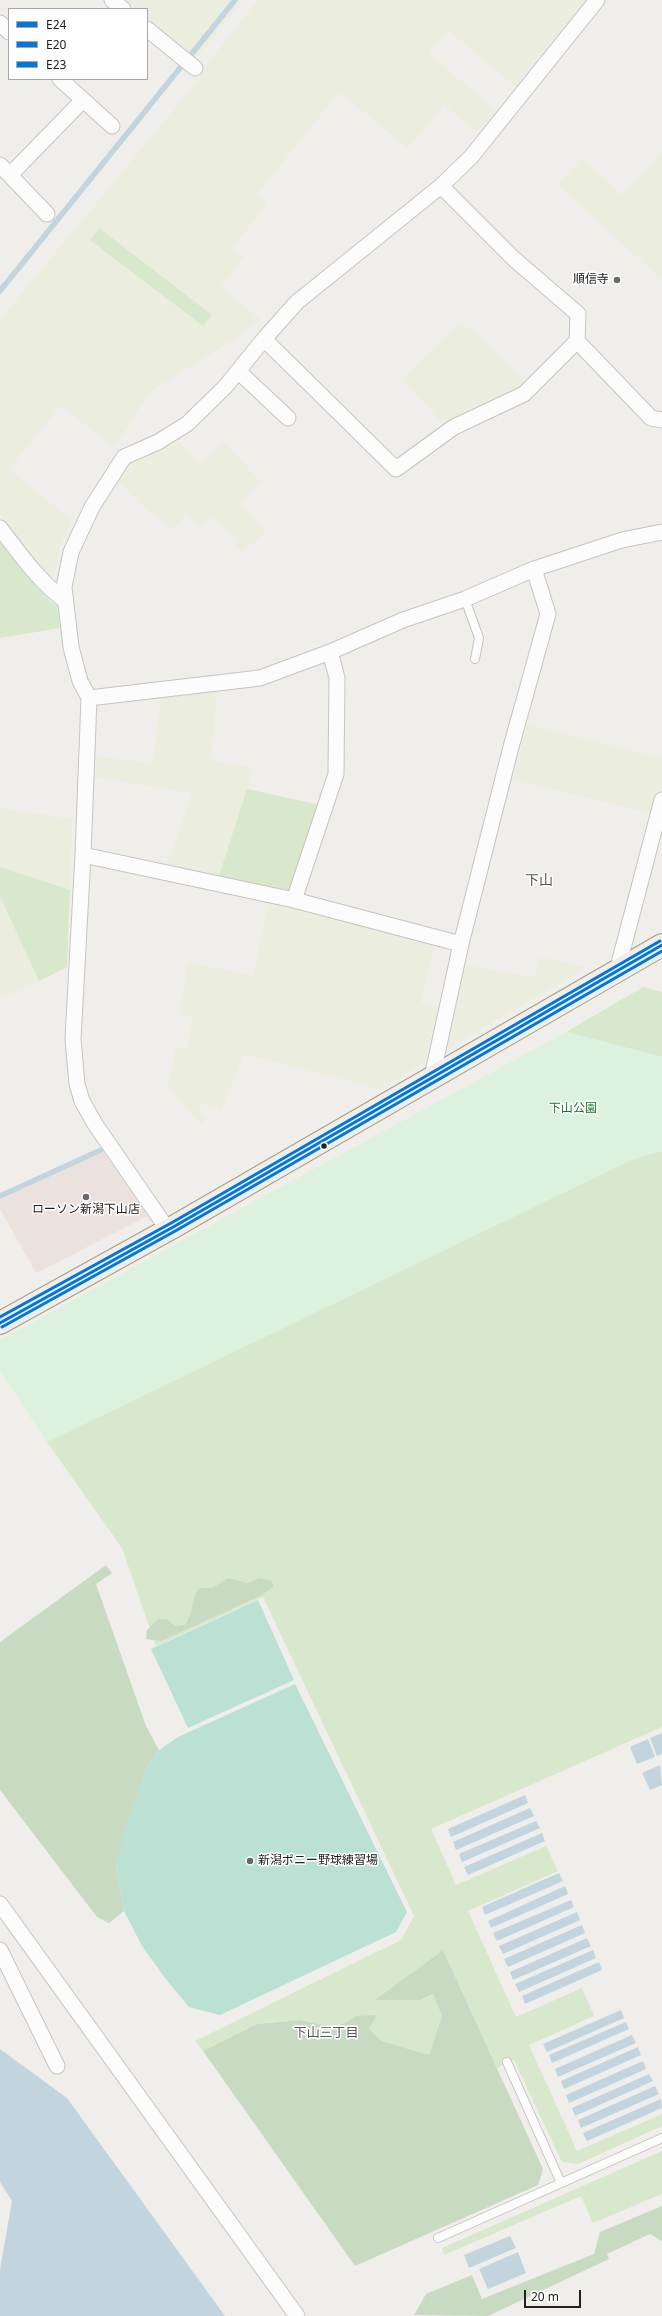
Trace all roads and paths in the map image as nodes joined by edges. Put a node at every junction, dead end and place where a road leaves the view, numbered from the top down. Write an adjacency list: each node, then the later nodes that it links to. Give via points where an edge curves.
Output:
1 (112, 0): 3 (street)
2 (597, 0): 13 (street, via 471,157)
3 (122, 8)
4 (0, 23): 6 (street)
5 (148, 29): 7 (street)
6 (8, 31)
7 (195, 68)
8 (61, 80): 9 (street)
9 (83, 100): 10 (street); 12 (street)
10 (112, 126)
11 (0, 165): 12 (street)
12 (10, 176): 14 (street)
13 (441, 186): 15 (street, via 298,302); 16 (street, via 514,259 578,314)
14 (48, 214)
15 (264, 339): 16 (street, via 396,468 454,427 524,394); 17 (street)
16 (577, 341): 19 (street, via 651,418)
17 (238, 370): 18 (street); 24 (street, via 225,387 186,424 158,442 124,457 92,507 71,552)
18 (288, 418)
19 (662, 420)
20 (0, 528): 24 (street, via 28,565)
21 (662, 532): 22 (street, via 622,540)
22 (534, 569): 23 (street); 31 (street, via 548,614)
23 (465, 599): 25 (street, via 403,620); 26 (lane, via 479,638)
24 (64, 600): 27 (street, via 71,647 80,682)
25 (330, 652): 27 (street, via 260,678); 30 (street, via 337,678 336,774)
26 (475, 659)
27 (89, 698): 29 (street)
28 (662, 800): 33 (street)
29 (83, 855): 30 (street); 35 (street, via 73,1039 77,1084 82,1101 95,1124)
30 (294, 900): 31 (street)
31 (461, 944): 34 (street)
32 (662, 945): 33 (main road)
33 (617, 972): 34 (main road)
34 (432, 1077): 35 (main road)
35 (168, 1230): 36 (main road)
36 (0, 1323)
37 (0, 1904): 44 (street)
38 (0, 1950): 40 (street)
39 (507, 2062): 42 (lane)
40 (57, 2066)
41 (662, 2138): 42 (lane)
42 (561, 2184): 43 (lane)
43 (438, 2238)
44 (297, 2316)

